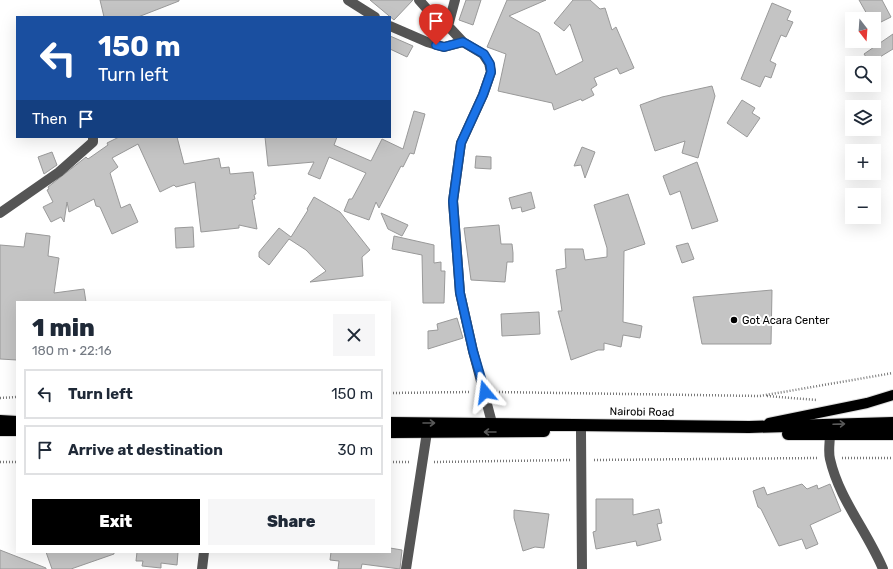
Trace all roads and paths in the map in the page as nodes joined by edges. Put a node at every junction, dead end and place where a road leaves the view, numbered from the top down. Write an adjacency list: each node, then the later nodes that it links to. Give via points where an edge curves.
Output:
1 (348, 0): 4 (street)
2 (419, 0): 6 (street, via 434,17)
3 (455, 0): 6 (street)
4 (373, 16)
5 (391, 26): 7 (street, via 444,47)
6 (448, 26): 7 (street)
7 (463, 42): 11 (street, via 484,54 491,72 461,143 453,201 460,293)
8 (93, 138): 9 (street, via 93,142 59,172)
9 (0, 214)
10 (893, 373): 11 (path, via 760,396)
11 (485, 392): 12 (path); 19 (street)
12 (391, 393)
13 (893, 395): 21 (main road, via 867,403)
14 (16, 397): 15 (path)
15 (0, 398)
16 (0, 421): 17 (highway)
17 (16, 422)
18 (391, 423): 19 (highway, Nairobi Road, one-way to 19)
19 (492, 423): 21 (highway, Nairobi Road)
20 (893, 423): 21 (highway, Nairobi Road, one-way to 20)
21 (749, 427)
22 (0, 430): 23 (highway)
23 (16, 430)
24 (581, 431): 26 (highway, Nairobi Road, one-way to 26); 27 (highway, Nairobi Road); 31 (street)
25 (391, 432): 26 (highway, Nairobi Road)
26 (428, 432): 35 (street)
27 (830, 434): 28 (highway, Nairobi Road); 29 (street)
28 (893, 434)
29 (829, 458): 30 (path); 31 (path); 40 (street, via 851,512)
30 (893, 458)
31 (580, 460): 35 (path); 39 (street)
32 (0, 462): 33 (path)
33 (16, 462)
34 (391, 462): 35 (path)
35 (422, 462): 38 (street)
36 (204, 553): 37 (street)
37 (202, 569)
38 (406, 569)
39 (582, 569)
40 (883, 569)

